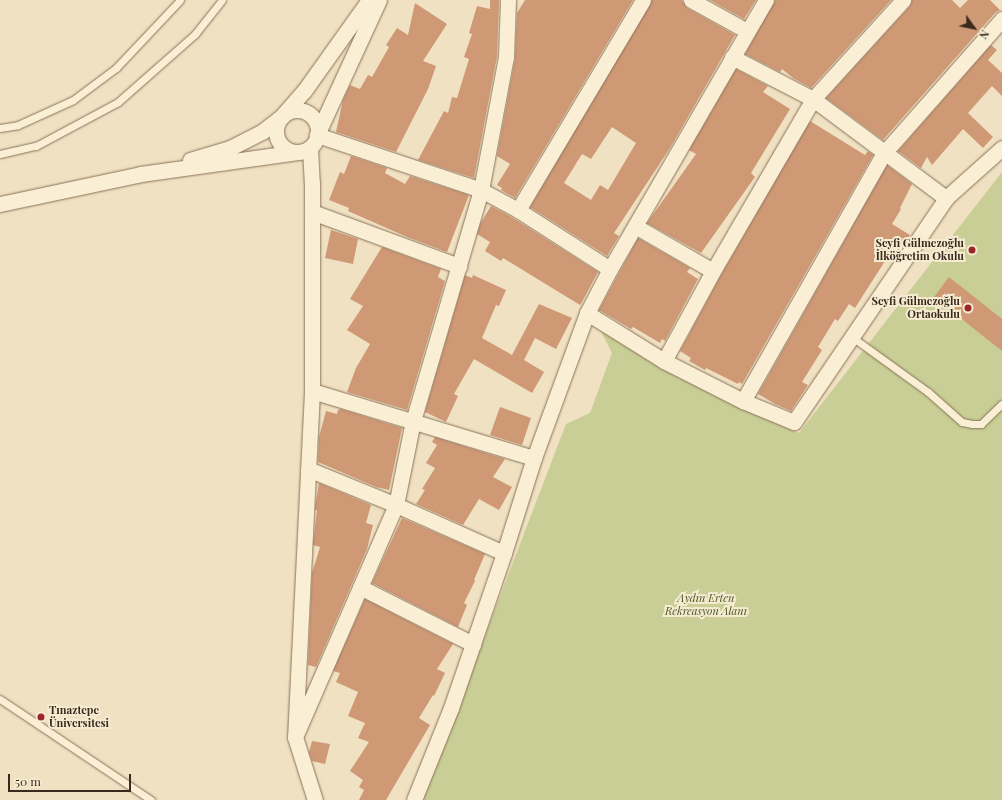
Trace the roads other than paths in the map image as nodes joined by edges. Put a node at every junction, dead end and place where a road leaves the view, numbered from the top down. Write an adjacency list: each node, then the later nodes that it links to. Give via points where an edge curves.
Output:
1 (180, 0): 15 (lane, via 116,68 73,100 18,125)
2 (222, 0): 19 (lane, via 195,34 118,102 36,146)
3 (369, 0): 14 (street, via 304,91)
4 (380, 0): 16 (street)
5 (508, 0): 21 (street, via 506,57)
6 (643, 0): 24 (street)
7 (691, 0): 11 (street)
8 (766, 0): 11 (street)
9 (903, 0): 13 (street)
10 (1002, 19): 18 (street)
11 (747, 31): 12 (street)
12 (732, 57): 13 (street); 26 (street)
13 (813, 99): 18 (street); 29 (street)
14 (282, 116): 16 (street, via 276,128 278,142 283,148); 16 (street, via 294,110 307,113 316,122); 20 (street, via 263,131 230,148)
15 (0, 128)
16 (308, 145): 20 (street); 21 (street); 25 (street)
17 (1002, 148): 22 (street)
18 (884, 153): 22 (street); 34 (street)
19 (0, 154)
20 (141, 174): 23 (street)
21 (481, 190): 24 (street); 27 (street)
22 (946, 198): 31 (street)
23 (0, 204)
24 (518, 210): 28 (street)
25 (312, 212): 27 (street); 33 (street)
26 (635, 226): 28 (street); 29 (street)
27 (459, 266): 36 (street)
28 (610, 269): 30 (street)
29 (713, 271): 32 (street)
30 (587, 313): 32 (street); 37 (street)
31 (852, 337): 34 (street, via 794,422); 35 (lane, via 928,392 962,422 981,424)
32 (664, 361): 34 (street)
33 (312, 391): 36 (street); 38 (street)
34 (743, 401)
35 (1002, 404)
36 (413, 422): 37 (street); 39 (street)
37 (534, 458): 40 (street)
38 (308, 469): 39 (street); 44 (street)
39 (396, 505): 40 (street); 41 (street)
40 (504, 553): 42 (street)
41 (360, 587): 42 (street); 44 (street)
42 (473, 644): 47 (street, via 451,708)
43 (0, 699): 45 (lane)
44 (294, 737): 46 (street)
45 (151, 800)
46 (315, 800)
47 (414, 800)

